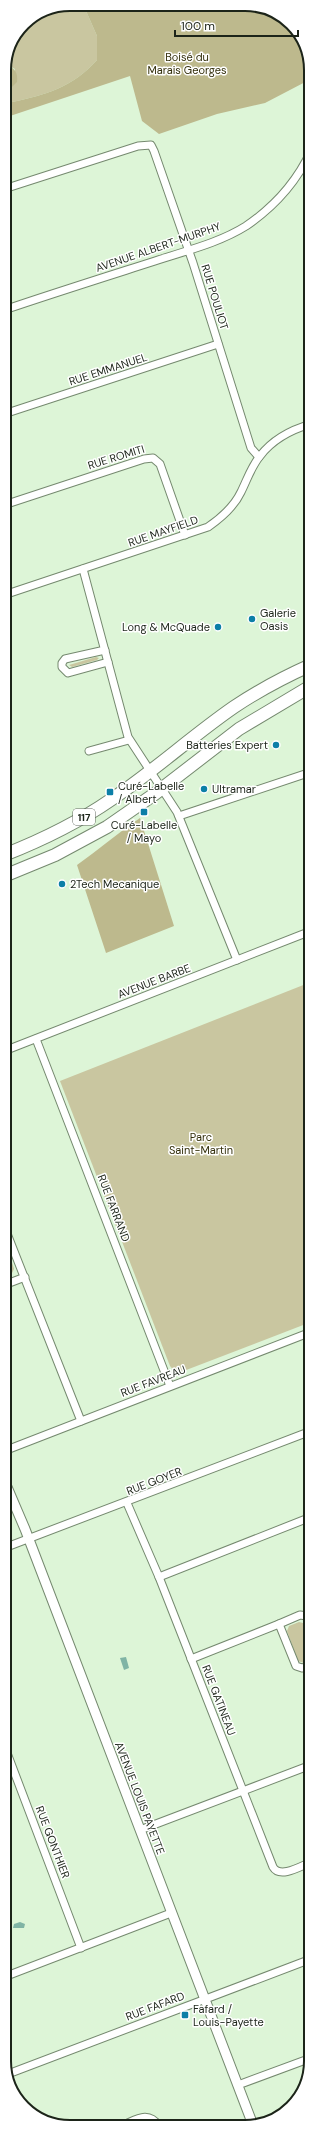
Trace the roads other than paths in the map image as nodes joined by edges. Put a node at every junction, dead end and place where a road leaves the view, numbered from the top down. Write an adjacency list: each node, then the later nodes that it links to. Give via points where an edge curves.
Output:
1 (304, 163): 3 (street, AVENUE ALBERT-MURPHY, via 291,184 264,212 233,233)
2 (11, 187): 3 (street, RUE POULIOT, via 149,144 154,151)
3 (188, 250): 4 (street, AVENUE ALBERT-MURPHY); 5 (street, RUE POULIOT)
4 (11, 308)
5 (218, 344): 6 (street, RUE EMMANUEL); 8 (street, RUE POULIOT, via 251,448)
6 (11, 412)
7 (304, 426): 8 (street, RUE MAYFIELD, via 285,433)
8 (259, 457): 10 (street, RUE MAYFIELD, via 239,497 228,510 208,527)
9 (11, 503): 10 (street, RUE ROMITI, via 153,458 160,464)
10 (185, 535): 11 (street, RUE MAYFIELD)
11 (83, 569): 12 (street, RUE MAYFIELD); 13 (street)
12 (11, 593)
13 (105, 650): 14 (street); 14 (street, via 66,659 62,667 68,673)
14 (108, 662): 17 (street)
15 (304, 668): 19 (main road, 117, via 268,686 235,707)
16 (304, 690): 21 (main road, 117, via 239,729)
17 (130, 740): 18 (street); 19 (street)
18 (89, 751)
19 (150, 772): 21 (street); 23 (main road, 117, via 79,820)
20 (304, 774): 22 (street)
21 (162, 789): 22 (street); 24 (main road, 117, via 124,817 90,837)
22 (179, 816): 26 (street)
23 (11, 852)
24 (11, 873)
25 (304, 934): 26 (street, AVENUE BARBE)
26 (237, 960): 27 (street, AVENUE BARBE)
27 (36, 1039): 28 (street, AVENUE BARBE); 33 (street, RUE FARRAND)
28 (11, 1048)
29 (11, 1251): 30 (street)
30 (25, 1278): 31 (street); 34 (street)
31 (11, 1283)
32 (304, 1335): 33 (street, RUE FAVREAU)
33 (170, 1386): 34 (street, RUE FAVREAU)
34 (81, 1421): 36 (street, RUE FAVREAU)
35 (304, 1434): 38 (street, RUE GOYER)
36 (11, 1448)
37 (11, 1497): 40 (street, AVENUE LOUIS PAYETTE)
38 (127, 1503): 40 (street, RUE GOYER); 42 (street, RUE GATINEAU)
39 (304, 1520): 42 (street)
40 (28, 1539): 41 (street, RUE GOYER); 50 (street, AVENUE LOUIS PAYETTE)
41 (11, 1545)
42 (159, 1577): 45 (street, RUE GATINEAU)
43 (304, 1616): 44 (street)
44 (279, 1624): 45 (street); 46 (street, via 296,1666)
45 (192, 1659): 49 (street, RUE GATINEAU)
46 (304, 1668)
47 (11, 1763): 53 (street, RUE GONTHIER)
48 (304, 1768): 49 (street)
49 (243, 1791): 50 (street); 51 (street, RUE GATINEAU, via 276,1871 285,1872)
50 (140, 1830): 52 (street, AVENUE LOUIS PAYETTE)
51 (304, 1865)
52 (171, 1913): 53 (street); 56 (street, AVENUE LOUIS PAYETTE)
53 (81, 1948): 55 (street)
54 (304, 1962): 56 (street, RUE FAFARD)
55 (11, 1974)
56 (204, 1999): 58 (street, RUE FAFARD); 59 (street, AVENUE LOUIS PAYETTE)
57 (304, 2061): 59 (street)
58 (12, 2072)
59 (238, 2085): 62 (street, AVENUE LOUIS PAYETTE)
60 (136, 2120): 61 (street, via 146,2116)
61 (155, 2120)
62 (251, 2120)

